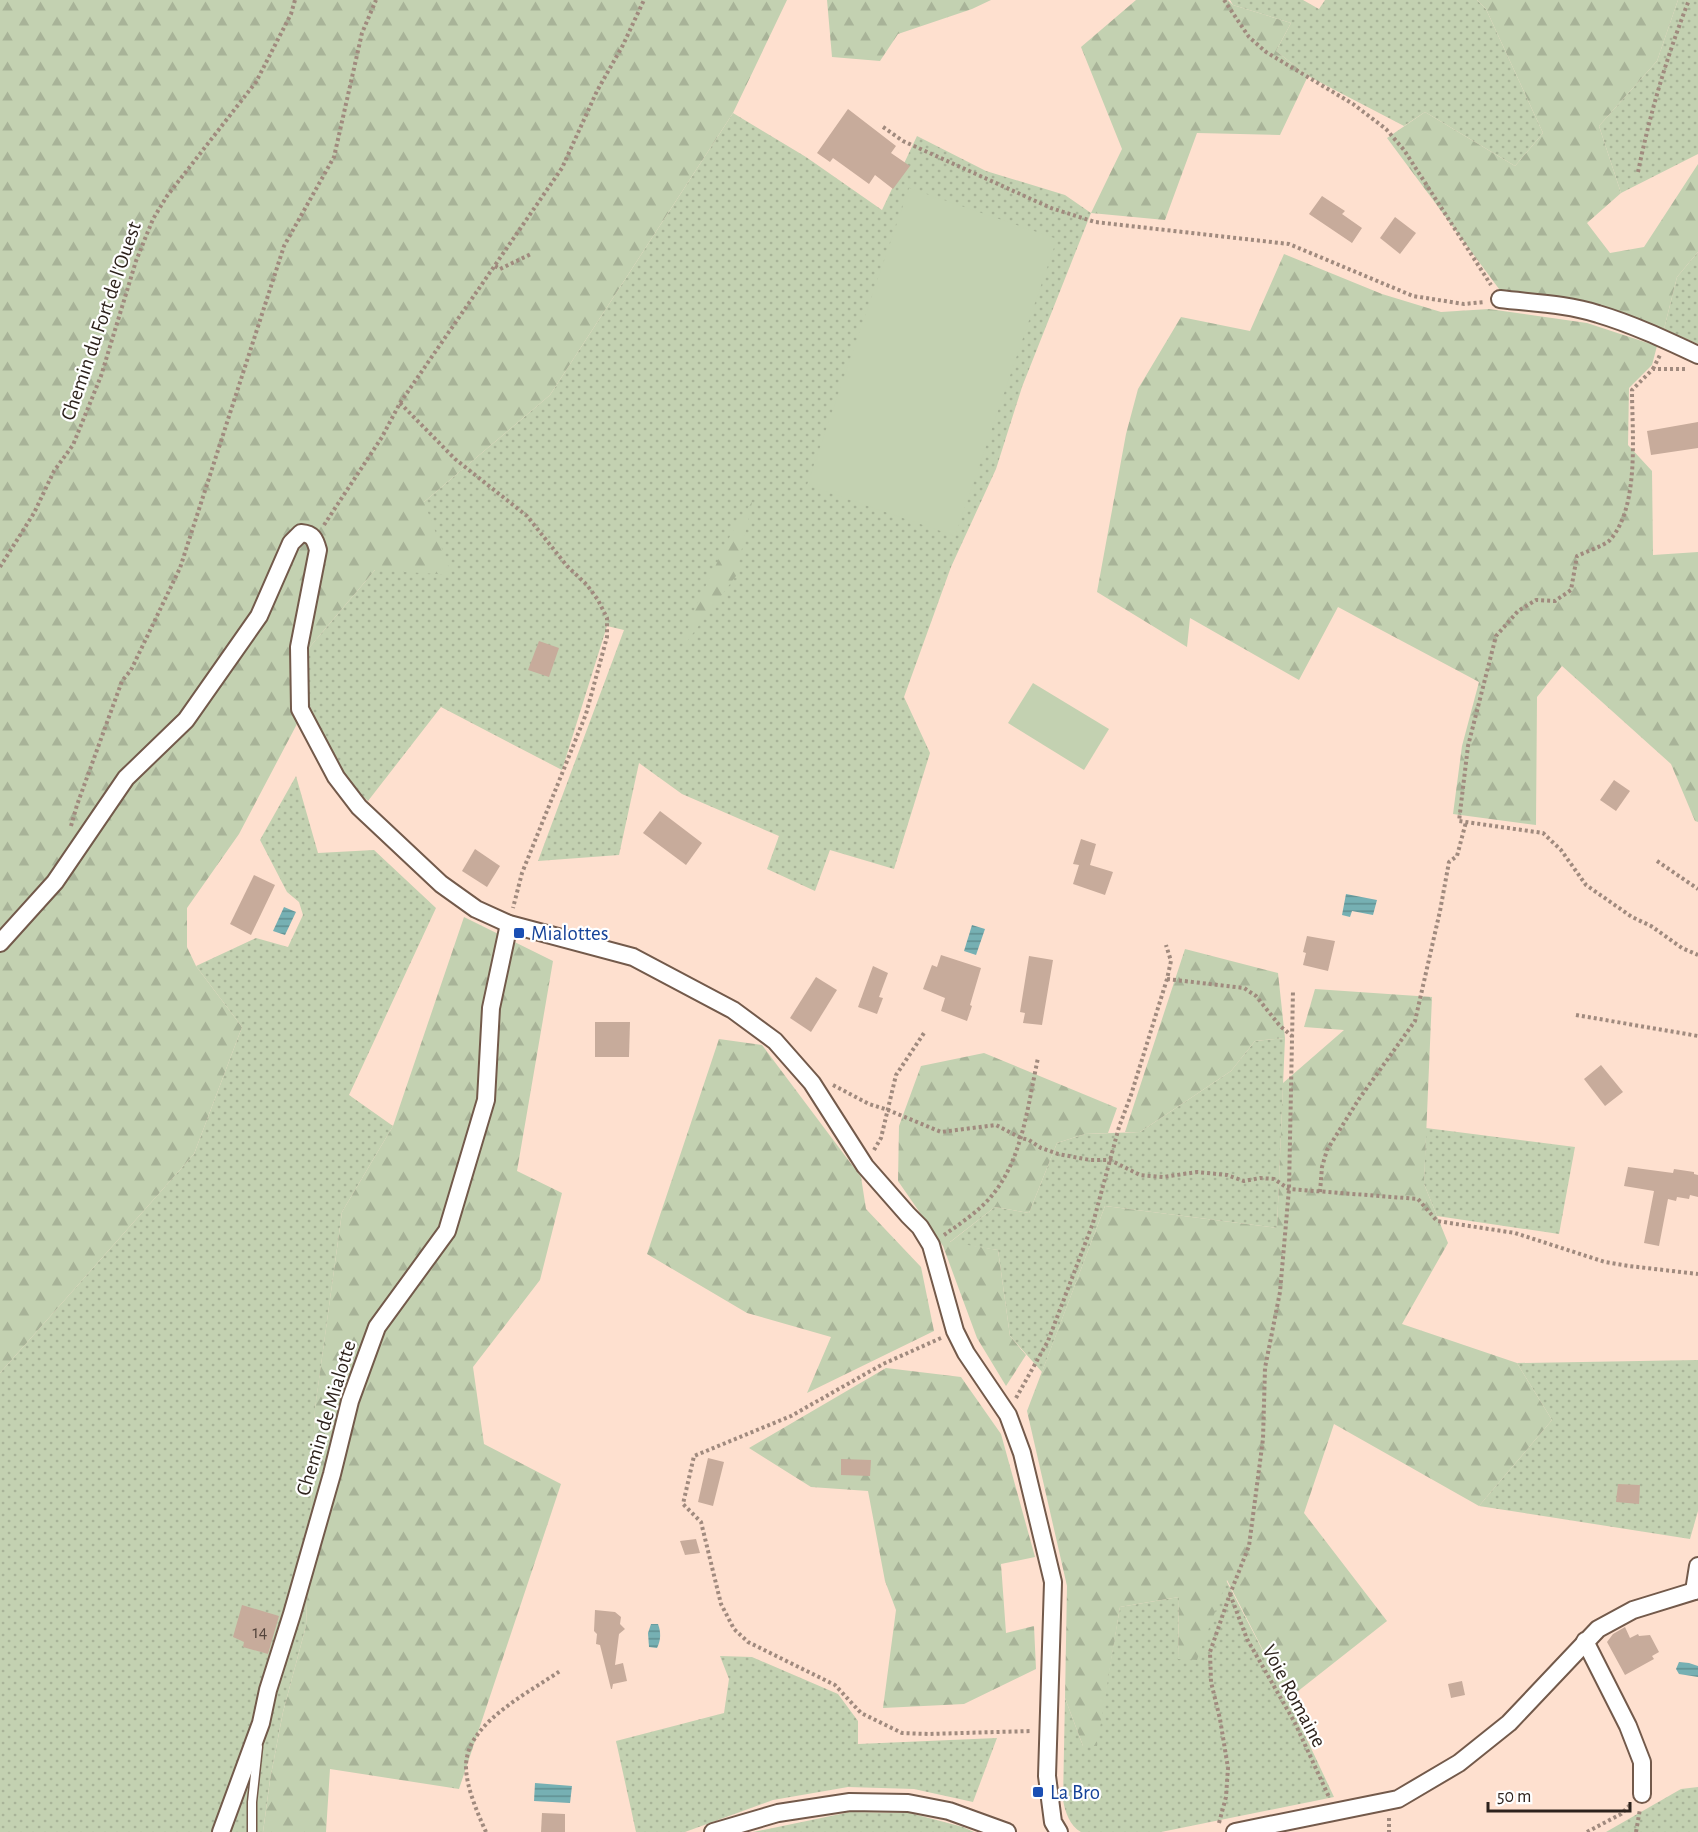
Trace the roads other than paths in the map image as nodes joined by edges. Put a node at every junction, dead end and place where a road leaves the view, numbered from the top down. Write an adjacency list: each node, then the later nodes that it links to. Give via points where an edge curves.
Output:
1 (1500, 299): 2 (street, via 1597,314)
2 (1698, 355)
3 (509, 924): 4 (street, via 476,909 441,884 359,807 336,777 300,709 298,647 318,550 315,538 301,533 291,543 258,616 186,720 126,778 55,882); 8 (street, Chemin de Mialotte, via 491,1008 486,1100 447,1231 377,1327 350,1401 292,1614 267,1690); 14 (street, via 633,957 733,1010 775,1041 812,1083 865,1166 920,1227 931,1245 955,1331 1008,1415 1022,1453 1053,1581 1048,1791 1053,1822)
4 (0, 943)
5 (1698, 1566): 6 (street)
6 (1696, 1590): 7 (street, via 1633,1610 1598,1629)
7 (1586, 1641): 9 (street, via 1642,1762); 15 (street, via 1509,1723 1458,1763 1398,1799)
8 (261, 1723): 10 (street, Chemin de Mialotte); 11 (lane)
9 (1642, 1794)
10 (221, 1832)
11 (252, 1832)
12 (713, 1832): 13 (street, via 778,1813 850,1802 908,1803 949,1811)
13 (1007, 1832)
14 (1059, 1832)
15 (1235, 1832)

